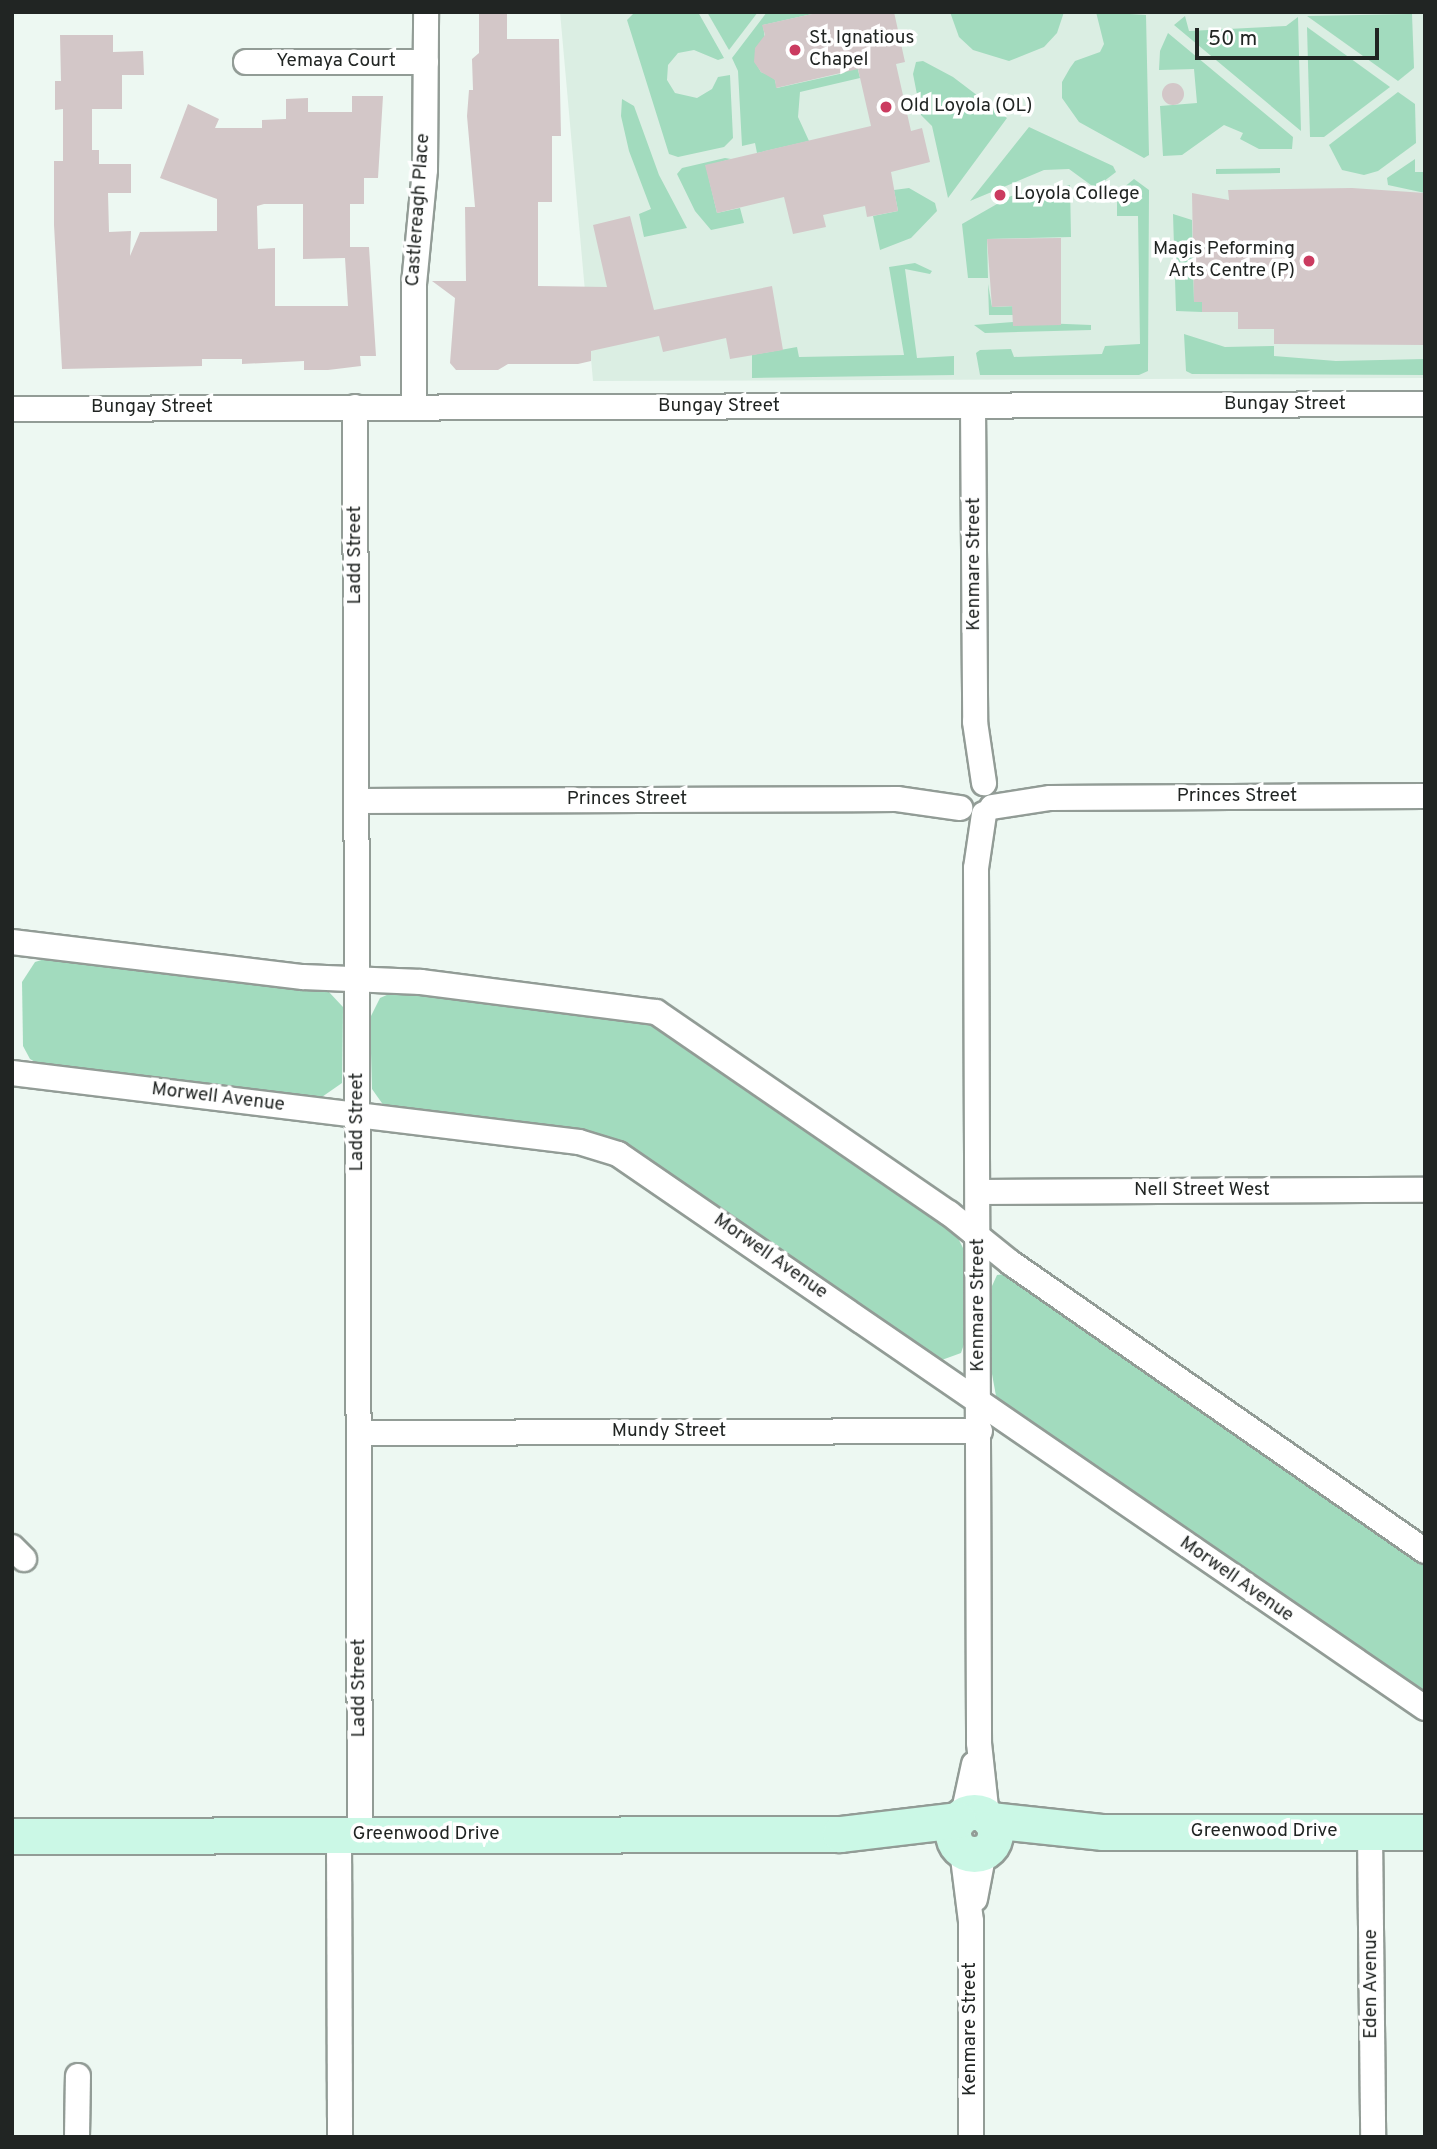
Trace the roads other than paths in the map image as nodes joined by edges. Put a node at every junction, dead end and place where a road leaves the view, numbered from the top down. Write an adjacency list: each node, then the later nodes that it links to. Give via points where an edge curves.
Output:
1 (426, 12): 3 (street, Castlereagh Place)
2 (246, 62): 3 (street, Yemaya Court)
3 (426, 62): 7 (street, Castlereagh Place, via 424,201 414,284)
4 (1425, 404): 5 (street, Bungay Street)
5 (973, 406): 7 (street, Bungay Street); 10 (street, Kenmare Street)
6 (355, 407): 7 (street, Bungay Street); 8 (street, Bungay Street); 11 (street, Ladd Street)
7 (414, 407)
8 (12, 409)
9 (1425, 796): 10 (street, Princes Street)
10 (976, 798): 11 (street, Princes Street); 17 (street, Kenmare Street)
11 (357, 801): 13 (street, Ladd Street)
12 (12, 942): 13 (street)
13 (357, 979): 15 (street, Ladd Street); 18 (street, via 421,982 656,1012)
14 (12, 1073): 15 (street, Morwell Avenue)
15 (358, 1115): 19 (street, Morwell Avenue, via 579,1142 618,1154); 21 (street, Ladd Street)
16 (1425, 1190): 17 (street, Nell Street West)
17 (979, 1192): 18 (street, Kenmare Street)
18 (979, 1237): 19 (street, Kenmare Street); 22 (street)
19 (979, 1402): 20 (street, Kenmare Street); 23 (street, Morwell Avenue)
20 (980, 1431): 21 (street, Mundy Street); 26 (street, Kenmare Street, via 979,1743)
21 (359, 1433): 28 (street, Ladd Street)
22 (1425, 1551)
23 (1425, 1708)
24 (1370, 1832): 25 (street, Greenwood Drive); 26 (street, Greenwood Drive); 33 (street, Eden Avenue)
25 (1425, 1832)
26 (974, 1833): 28 (street, Greenwood Drive); 32 (street, Kenmare Street)
27 (12, 1836): 28 (street, Greenwood Drive)
28 (350, 1836): 31 (street, Ladd Street)
29 (78, 2076): 30 (street)
30 (77, 2137)
31 (340, 2137)
32 (971, 2137)
33 (1373, 2137)

